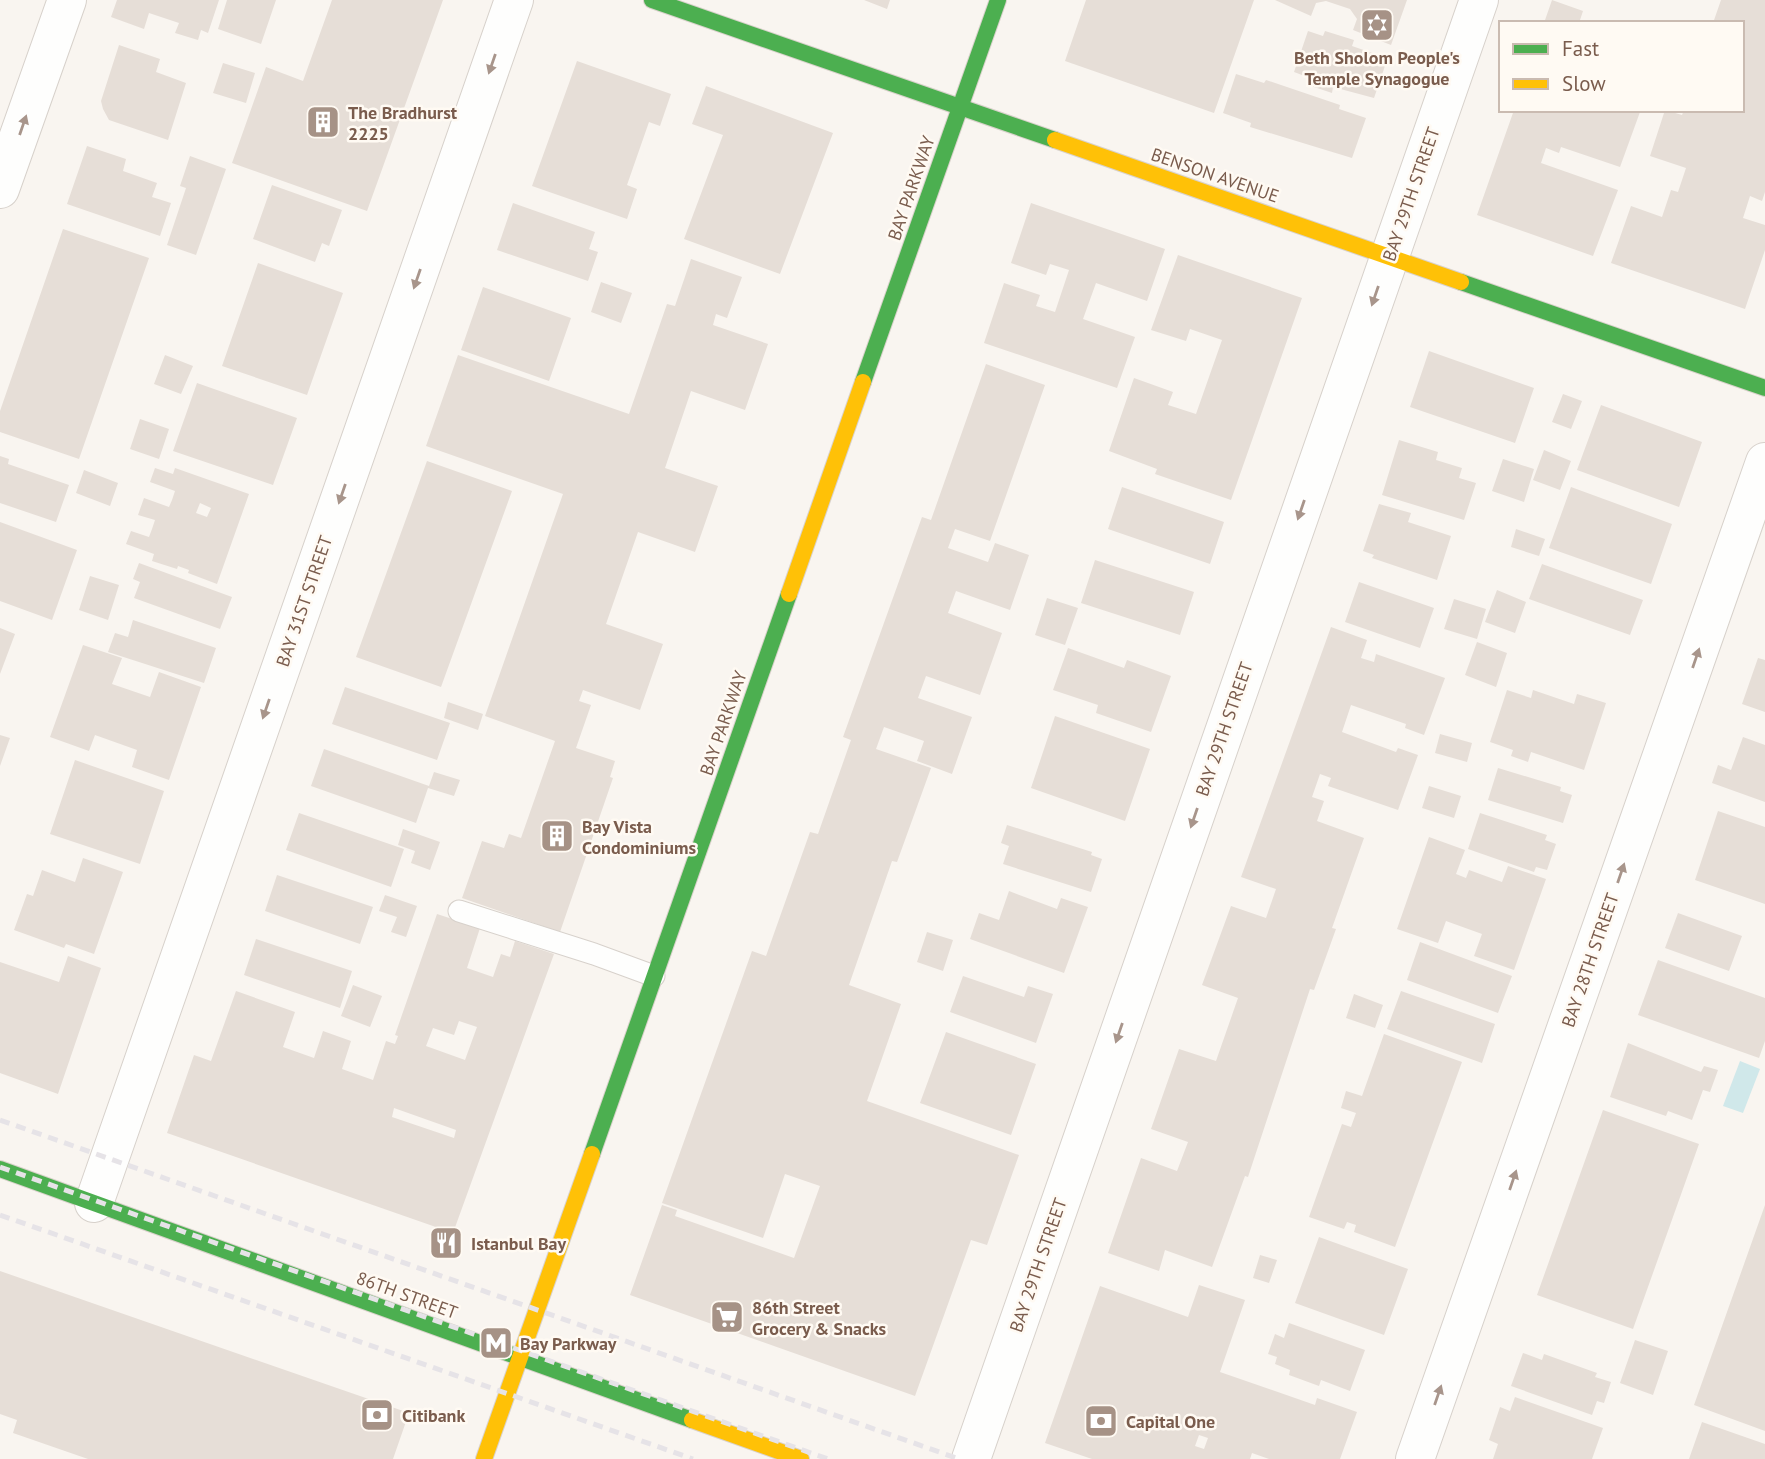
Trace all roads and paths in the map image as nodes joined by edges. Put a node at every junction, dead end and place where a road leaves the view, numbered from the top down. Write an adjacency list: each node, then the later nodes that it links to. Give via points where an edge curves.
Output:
1 (66, 0): 7 (street, one-way to 1)
2 (514, 0): 14 (street, BAY 31ST STREET, one-way to 14)
3 (653, 0): 6 (main road, BENSON AVENUE)
4 (998, 0): 6 (main road, BAY PARKWAY)
5 (1479, 0): 8 (street, BAY 29TH STREET)
6 (960, 106): 8 (main road, BENSON AVENUE); 12 (main road, BAY PARKWAY)
7 (0, 190)
8 (1389, 256): 9 (main road, BENSON AVENUE); 18 (street, BAY 29TH STREET, one-way to 18)
9 (1765, 388)
10 (1765, 462): 19 (street, BAY 28TH STREET, one-way to 10)
11 (459, 911): 12 (lane)
12 (654, 976): 15 (main road, BAY PARKWAY)
13 (0, 1169): 14 (main road, 86TH STREET)
14 (94, 1203): 15 (main road, 86TH STREET)
15 (520, 1356): 16 (main road, BAY PARKWAY); 17 (main road, 86TH STREET)
16 (484, 1459)
17 (801, 1459)
18 (971, 1459)
19 (1415, 1459)

